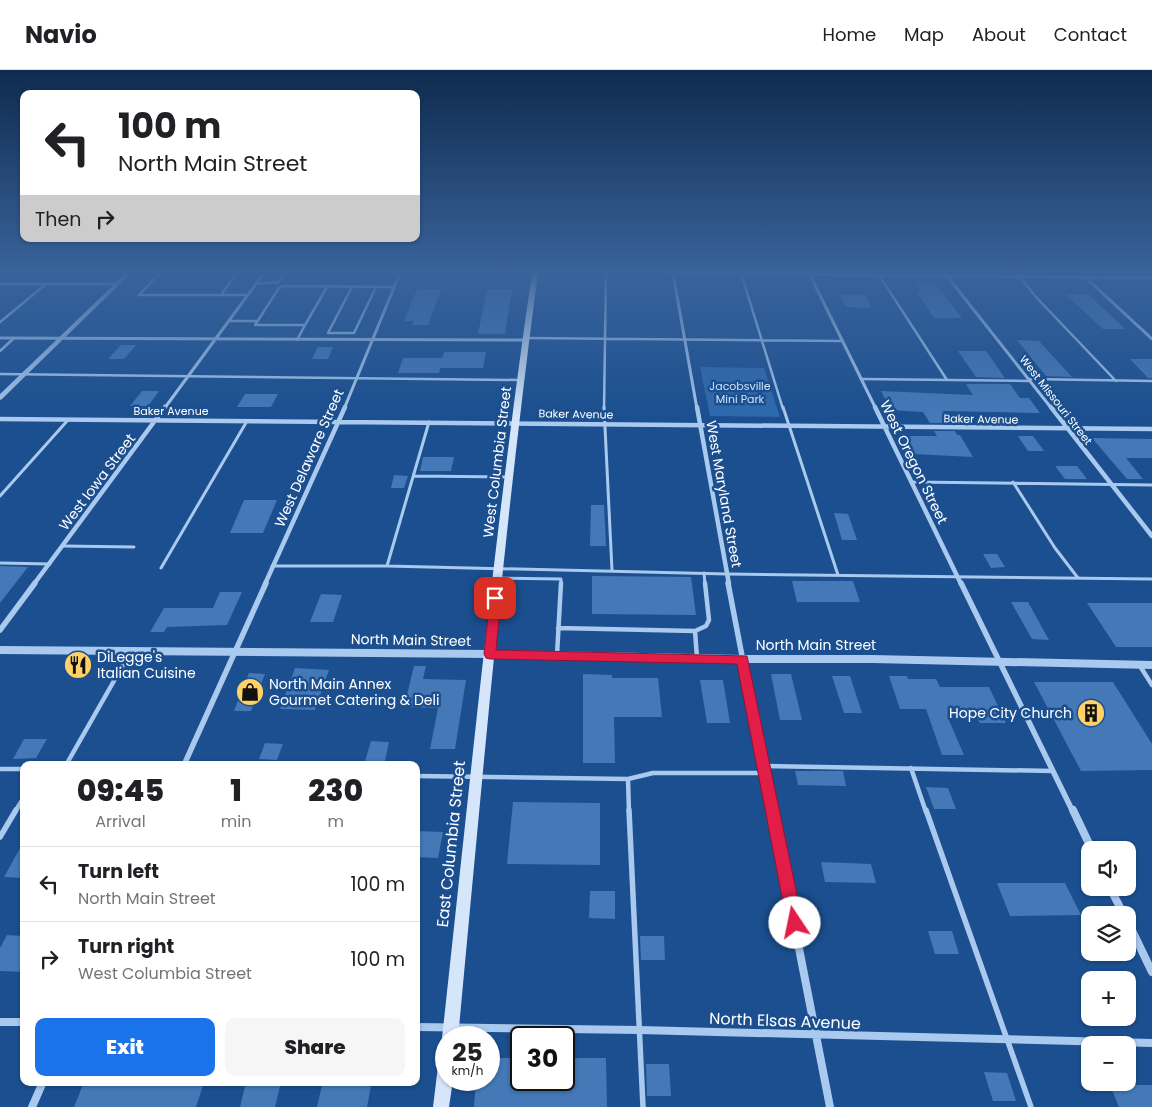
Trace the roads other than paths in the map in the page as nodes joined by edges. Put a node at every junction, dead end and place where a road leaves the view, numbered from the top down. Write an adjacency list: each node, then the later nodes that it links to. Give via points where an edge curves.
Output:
1 (78, 321): 20 (street)
2 (229, 321): 22 (street, West Iowa Street)
3 (257, 321): 17 (lane, via 254,325)
4 (307, 321): 17 (lane)
5 (334, 321): 6 (lane, via 328,333 354,333)
6 (360, 321)
7 (379, 321): 26 (street, West Delaware Street)
8 (528, 321): 23 (main road, West Columbia Street)
9 (606, 321): 21 (lane)
10 (682, 321): 27 (street, West Maryland Street)
11 (757, 321): 28 (lane)
12 (833, 321): 29 (street, West Oregon Street)
13 (910, 321): 37 (lane)
14 (983, 321): 38 (street, West Missouri Street)
15 (1059, 321): 39 (lane)
16 (1133, 321): 24 (street)
17 (305, 325): 25 (lane)
18 (0, 338): 19 (street)
19 (14, 338): 20 (street); 30 (lane)
20 (61, 338): 22 (street); 32 (street)
21 (606, 338): 23 (lane); 27 (lane); 49 (lane)
22 (216, 339): 25 (street); 33 (street, West Iowa Street)
23 (526, 339): 26 (street); 36 (main road, West Columbia Street)
24 (1152, 339)
25 (297, 340): 26 (street)
26 (371, 340): 34 (street, West Delaware Street)
27 (685, 340): 28 (lane); 50 (street, West Maryland Street)
28 (763, 340): 29 (lane); 51 (lane)
29 (842, 341): 35 (street, West Oregon Street)
30 (0, 351)
31 (0, 374): 32 (lane)
32 (24, 374): 33 (lane); 41 (street)
33 (189, 376): 34 (lane); 44 (street, West Iowa Street)
34 (358, 378): 36 (lane); 46 (street, West Delaware Street)
35 (861, 379): 37 (lane); 52 (street, West Oregon Street)
36 (520, 380): 48 (main road, West Columbia Street)
37 (948, 380): 38 (lane)
38 (1029, 380): 39 (lane); 53 (street, West Missouri Street)
39 (1116, 381): 40 (lane)
40 (1152, 381)
41 (0, 398)
42 (0, 419): 43 (street, Baker Avenue)
43 (68, 420): 44 (street, Baker Avenue); 61 (lane)
44 (157, 420): 45 (street, Baker Avenue); 63 (street, West Iowa Street)
45 (248, 421): 46 (street, Baker Avenue); 69 (lane)
46 (337, 421): 47 (street, Baker Avenue); 67 (street, West Delaware Street)
47 (429, 422): 48 (street, Baker Avenue); 55 (lane)
48 (516, 422): 49 (street, Baker Avenue); 56 (main road, West Columbia Street)
49 (604, 423): 50 (street, Baker Avenue); 71 (lane)
50 (700, 424): 51 (street, Baker Avenue); 73 (street, West Maryland Street)
51 (788, 425): 52 (street, Baker Avenue); 74 (lane)
52 (884, 426): 53 (street, Baker Avenue); 57 (street, West Oregon Street)
53 (1067, 428): 54 (street, Baker Avenue); 59 (street, West Missouri Street)
54 (1152, 429)
55 (414, 476): 56 (lane); 68 (lane)
56 (509, 477): 70 (main road, West Columbia Street)
57 (911, 482): 58 (lane); 75 (street, West Oregon Street)
58 (1013, 482): 59 (lane); 77 (lane)
59 (1111, 484): 60 (lane); 62 (street, West Missouri Street)
60 (1152, 485)
61 (0, 496)
62 (1152, 536)
63 (63, 546): 64 (lane); 66 (street, West Iowa Street)
64 (134, 547)
65 (0, 563): 66 (lane)
66 (50, 564): 80 (street, West Iowa Street)
67 (272, 566): 68 (lane); 84 (street, West Delaware Street)
68 (387, 566): 70 (lane)
69 (161, 568)
70 (498, 569): 71 (lane); 76 (main road, West Columbia Street)
71 (612, 570): 72 (lane)
72 (704, 573): 73 (lane); 81 (lane, via 709,620 706,626)
73 (727, 574): 74 (lane); 88 (street, West Maryland Street)
74 (838, 575): 75 (lane)
75 (957, 577): 77 (lane); 89 (street, West Oregon Street)
76 (497, 578): 79 (lane, via 561,579); 85 (main road, West Columbia Street)
77 (1078, 578): 78 (lane)
78 (1152, 579)
79 (558, 628): 81 (lane); 86 (lane)
80 (0, 630)
81 (695, 631): 87 (lane)
82 (0, 650): 83 (street, North Main Street)
83 (131, 651): 84 (street, North Main Street); 93 (lane)
84 (235, 652): 85 (street, North Main Street); 94 (street, West Delaware Street)
85 (490, 654): 86 (street, North Main Street); 101 (main road, East Columbia Street)
86 (557, 656): 87 (street, North Main Street)
87 (697, 658): 88 (street, North Main Street)
88 (742, 659): 89 (street, North Main Street); 98 (street, West Maryland Street)
89 (998, 662): 90 (street, North Main Street); 99 (street, West Oregon Street)
90 (1139, 664): 91 (street, North Main Street); 92 (lane)
91 (1152, 665)
92 (1152, 685)
93 (68, 761)
94 (186, 761)
95 (911, 768): 98 (lane); 99 (lane); 116 (lane)
96 (0, 769): 97 (lane)
97 (20, 769)
98 (765, 769): 102 (lane, via 653,773); 115 (street, West Maryland Street)
99 (1053, 771): 105 (street, West Oregon Street)
100 (420, 776): 101 (lane)
101 (477, 777): 102 (lane); 110 (main road, East Columbia Street)
102 (628, 779): 113 (lane)
103 (20, 804): 104 (lane)
104 (0, 837)
105 (1088, 841)
106 (1136, 939): 107 (street)
107 (1152, 972)
108 (0, 1022): 109 (street)
109 (20, 1022)
110 (451, 1026)
111 (420, 1028): 112 (street, North Elsas Avenue)
112 (435, 1030)
113 (640, 1030): 114 (street, North Elsas Avenue); 115 (street, North Elsas Avenue); 122 (lane)
114 (500, 1032)
115 (817, 1035): 116 (street, North Elsas Avenue); 123 (street, West Maryland Street)
116 (1008, 1041): 117 (street, North Elsas Avenue); 124 (lane)
117 (1152, 1043)
118 (41, 1086): 120 (street)
119 (443, 1091): 121 (main road)
120 (32, 1107)
121 (441, 1107)
122 (643, 1107)
123 (830, 1107)
124 (1031, 1107)

